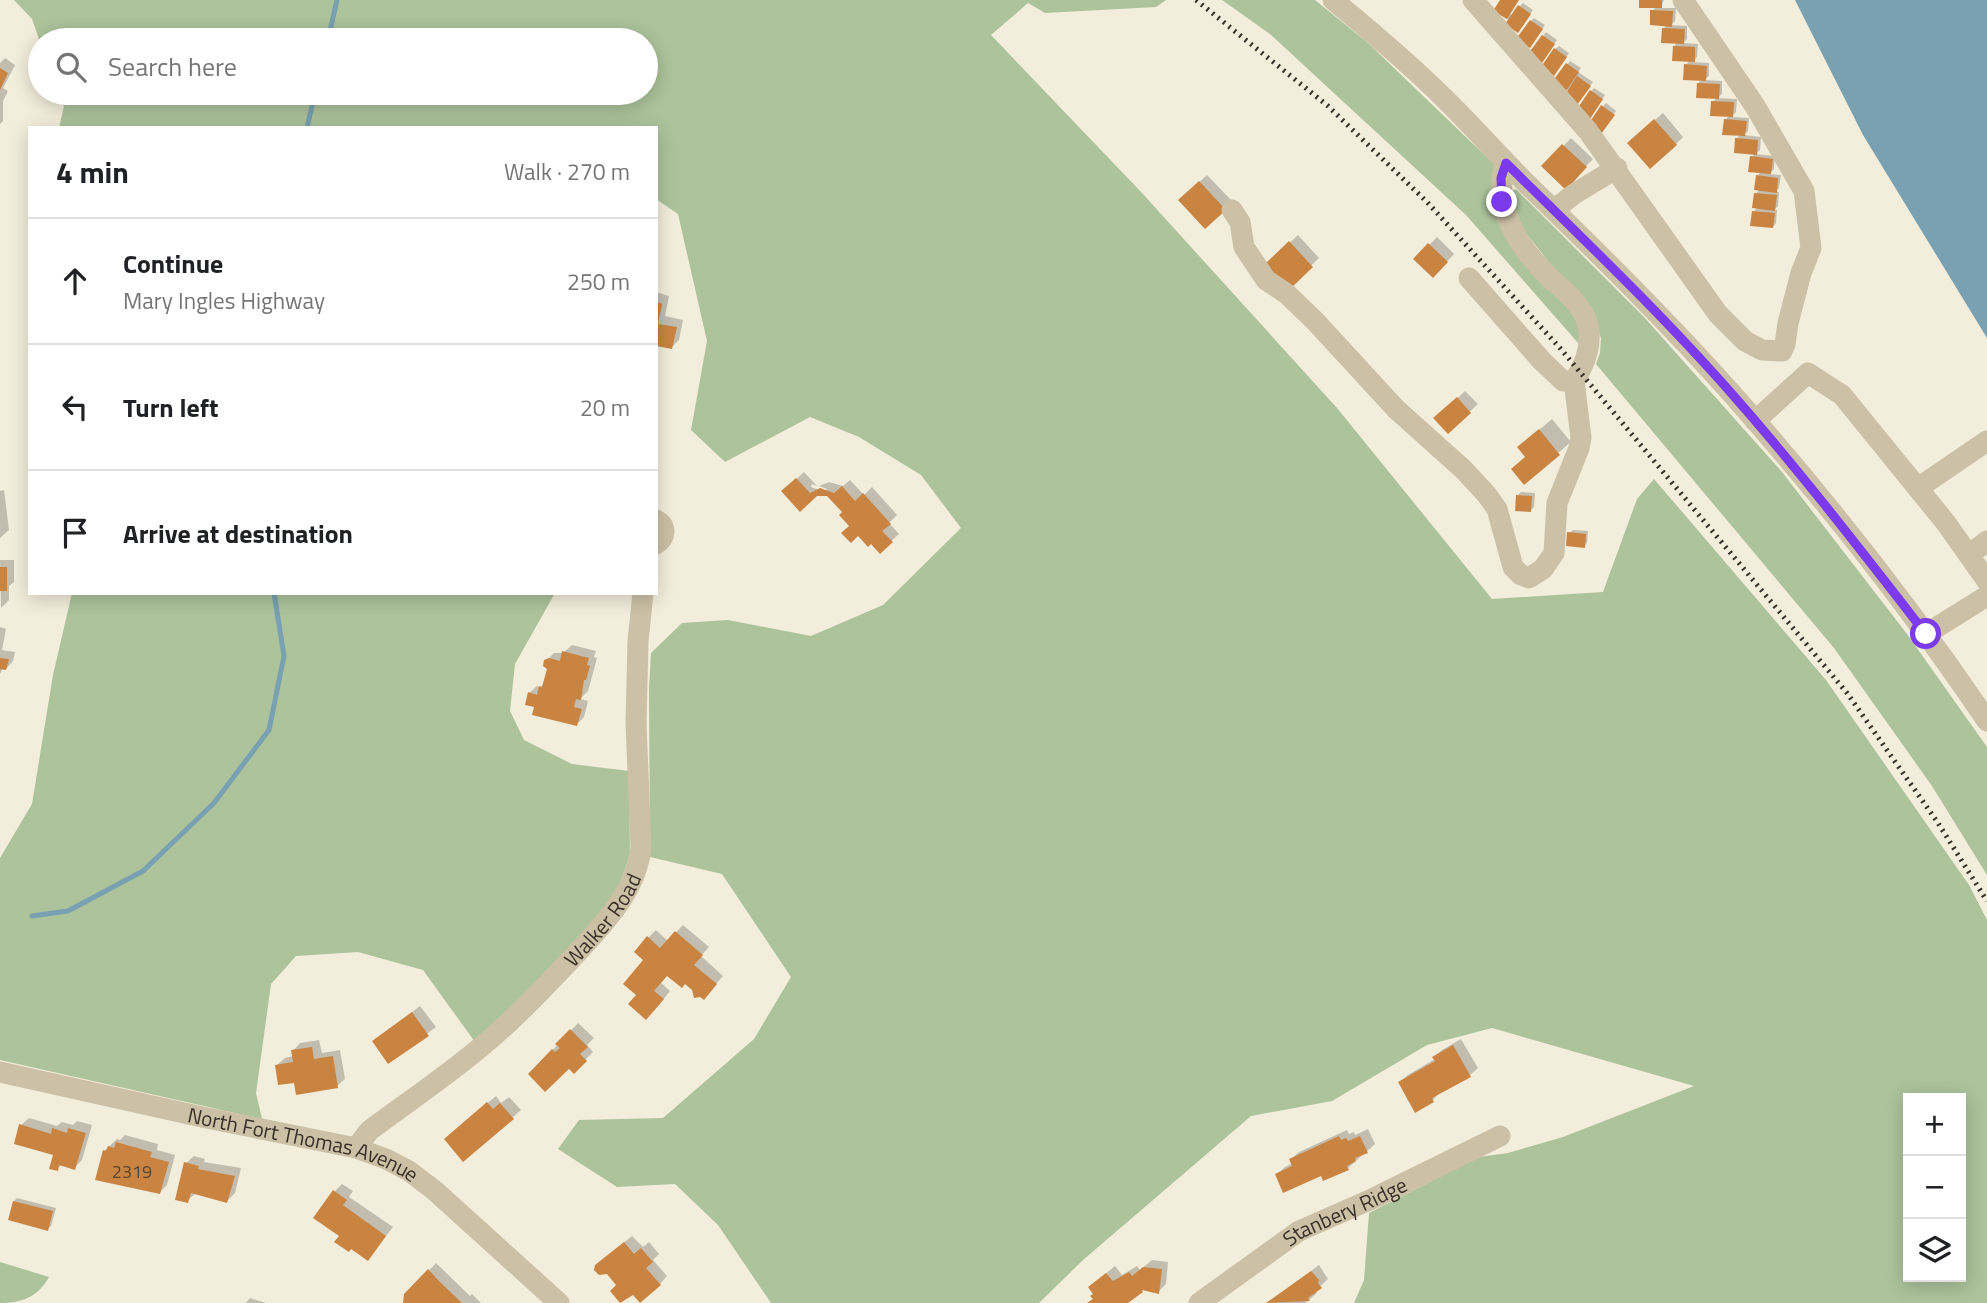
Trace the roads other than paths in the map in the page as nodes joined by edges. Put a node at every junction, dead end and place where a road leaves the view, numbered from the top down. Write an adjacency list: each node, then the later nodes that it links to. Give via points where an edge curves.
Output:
1 (1333, 0): 4 (street, via 1382,40)
2 (1473, 0): 5 (street)
3 (1683, 0): 9 (street, via 1755,106 1804,191 1811,248)
4 (1506, 163): 7 (street); 11 (street, via 1502,202 1511,228 1586,319 1587,355)
5 (1616, 168): 7 (street); 9 (street, via 1718,314 1745,341 1762,350)
6 (1232, 210): 11 (street, via 1240,222 1244,247 1266,280 1306,312 1396,409 1487,495 1497,509 1513,567 1529,578 1544,569 1555,553 1558,503 1580,448)
7 (1554, 210): 12 (street)
8 (1469, 278): 11 (street, via 1542,361 1563,381)
9 (1782, 351): 10 (street)
10 (1808, 373): 12 (street); 14 (street, via 1842,395)
11 (1574, 381)
12 (1755, 421): 22 (street)
13 (1987, 441): 14 (street)
14 (1918, 488): 18 (street)
15 (658, 522): 17 (street, via 664,532)
16 (1987, 541): 18 (street)
17 (658, 542)
18 (1969, 555): 19 (street)
19 (1987, 580)
20 (643, 595): 26 (street, Walker Road, via 636,723 641,848 629,887 592,938 512,1019 369,1131)
21 (1987, 596): 22 (street)
22 (1926, 634): 23 (street)
23 (1987, 721)
24 (0, 1072): 26 (street, North Fort Thomas Avenue)
25 (1500, 1136): 28 (street, Stanbery Ridge, via 1299,1231)
26 (356, 1148): 27 (street, North Fort Thomas Avenue, via 409,1171 434,1190)
27 (559, 1303)
28 (1199, 1303)

